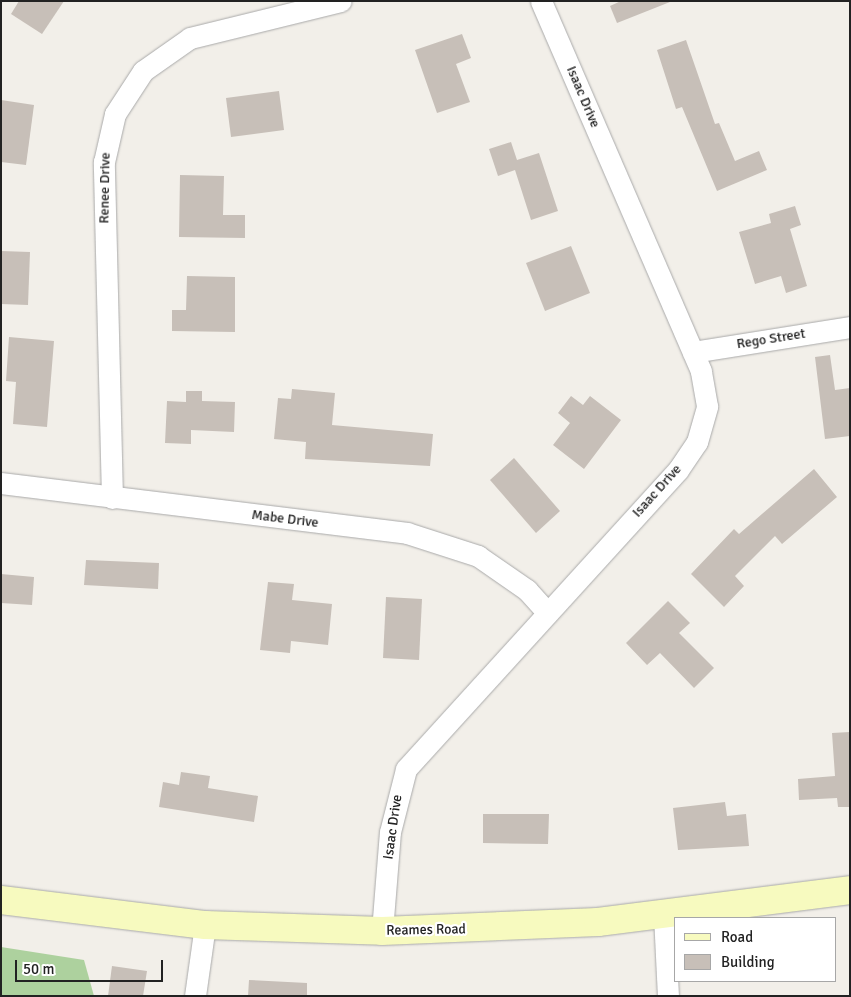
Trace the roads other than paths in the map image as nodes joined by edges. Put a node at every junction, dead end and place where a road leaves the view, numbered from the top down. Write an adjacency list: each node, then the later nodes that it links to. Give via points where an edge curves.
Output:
1 (341, 1): 6 (street, Renee Drive, via 190,38 143,71 115,114 104,162)
2 (541, 1): 4 (street, Isaac Drive)
3 (850, 327): 4 (street, Rego Street)
4 (693, 352): 7 (street, Isaac Drive, via 705,384 706,406 697,442 678,470)
5 (1, 483): 6 (street, Mabe Drive)
6 (112, 498): 7 (street, Mabe Drive, via 408,533 445,542 503,571)
7 (547, 612): 12 (street, Isaac Drive, via 406,769 390,832)
8 (850, 890): 10 (main road, Reames Road)
9 (1, 900): 11 (main road, Reames Road)
10 (664, 915): 12 (main road, Reames Road, via 506,928); 14 (street)
11 (205, 925): 12 (main road, Reames Road); 13 (street)
12 (382, 931)
13 (195, 996)
14 (668, 996)

